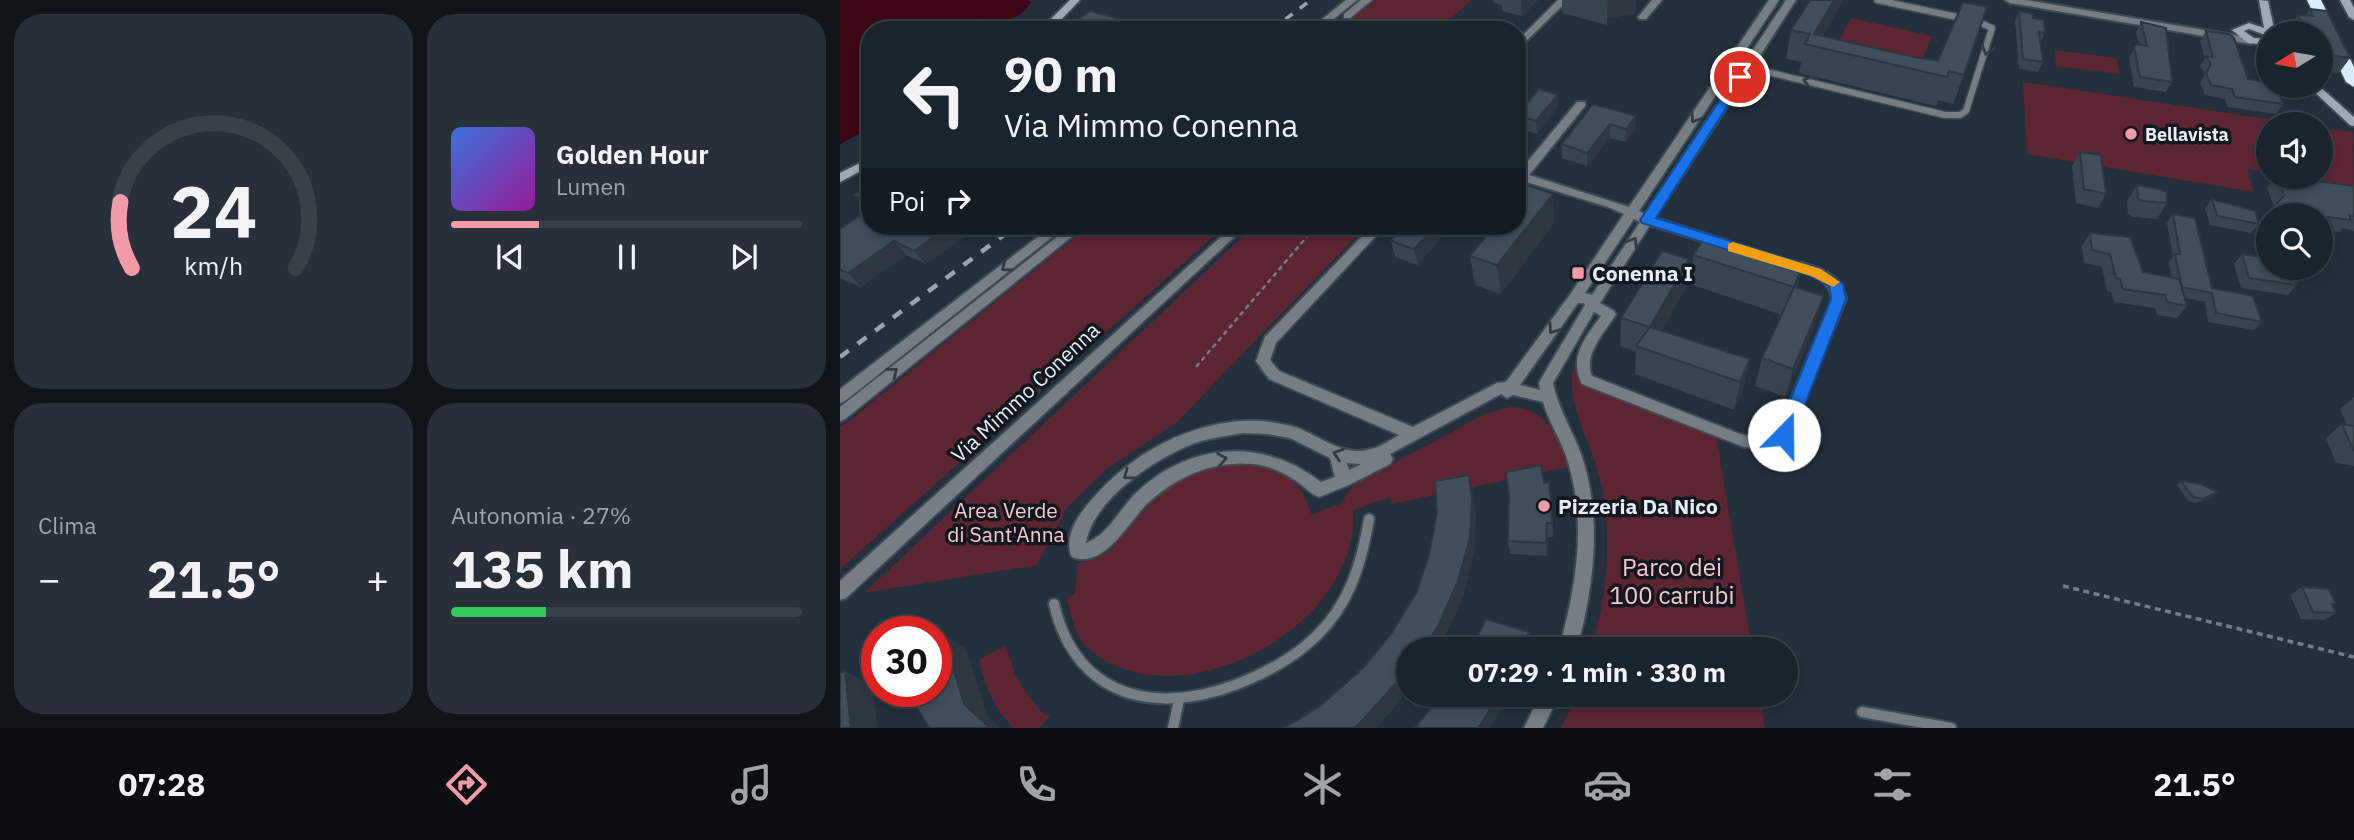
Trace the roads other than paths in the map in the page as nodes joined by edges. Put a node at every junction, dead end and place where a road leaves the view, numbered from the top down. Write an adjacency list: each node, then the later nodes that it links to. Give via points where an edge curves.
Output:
1 (1075, 0): 17 (street)
2 (1352, 0): 18 (street)
3 (1367, 0): 19 (street)
4 (1563, 0): 24 (street)
5 (1657, 0): 16 (street)
6 (1774, 0): 28 (street)
7 (1791, 0): 29 (street)
8 (1877, 0): 29 (lane, one-way to 29, via 1992,28 1966,111 1945,114)
9 (2010, 0): 23 (street)
10 (2263, 0): 14 (street); 20 (street)
11 (2314, 0): 31 (highway)
12 (2328, 0): 27 (highway)
13 (2345, 0): 15 (street)
14 (2256, 10)
15 (2354, 17)
16 (1643, 18)
17 (1054, 21)
18 (1325, 21)
19 (1341, 21)
20 (2267, 21)
21 (2244, 24): 22 (street); 23 (street, via 2216,31); 25 (street, via 2238,33)
22 (2256, 28)
23 (2184, 29): 25 (street)
24 (1526, 38)
25 (2251, 41): 26 (street)
26 (2256, 41)
27 (2354, 50)
28 (1732, 63): 29 (street); 30 (street)
29 (1744, 72): 30 (street); 40 (street)
30 (1724, 74): 39 (street, one-way to 39)
31 (2354, 82)
32 (2326, 98): 34 (street)
33 (1581, 104): 36 (street)
34 (2354, 123)
35 (861, 166): 38 (street)
36 (1526, 167)
37 (1526, 177): 39 (street)
38 (840, 178)
39 (1633, 212): 40 (street); 47 (street)
40 (1647, 220): 45 (street); 48 (street, one-way to 40)
41 (1048, 235): 52 (street, one-way to 52)
42 (1068, 235): 54 (street, one-way to 42)
43 (1230, 235): 59 (street, Via Mimmo Conenna)
44 (1370, 235): 55 (street, via 1270,341 1263,361 1274,375)
45 (1738, 249)
46 (1764, 257): 50 (street, via 1828,277 1839,291 1784,435 1776,442 1750,443 1587,380 1581,371 1582,360 1609,314)
47 (1589, 274): 48 (street, via 1598,280); 49 (street)
48 (1611, 278): 50 (street)
49 (1574, 299): 50 (street, via 1587,298); 51 (street, one-way to 51)
50 (1592, 305): 53 (street, via 1546,383)
51 (1511, 387): 53 (street); 55 (street, via 1502,387); 57 (street, via 1500,398)
52 (840, 397)
53 (1549, 398): 61 (street, via 1577,466 1585,522 1583,586)
54 (840, 415)
55 (1413, 434): 56 (street, one-way to 56, via 1371,456)
56 (1337, 456): 57 (street); 57 (street, one-way to 57, via 1311,440 1269,428 1234,429 1177,443 1124,477 1095,507 1076,539 1078,552 1093,551 1111,539 1143,497 1193,466 1263,457 1302,474 1319,490)
57 (1344, 480)
58 (1369, 519): 62 (lane, via 1363,559 1329,622 1300,651 1217,692)
59 (840, 592)
60 (1054, 604): 62 (lane, via 1062,634 1077,662 1102,682 1133,695)
61 (1571, 637)
62 (1179, 700): 65 (lane)
63 (1544, 707): 66 (street)
64 (1862, 712): 67 (lane)
65 (1173, 728)
66 (1533, 728)
67 (1951, 728)

